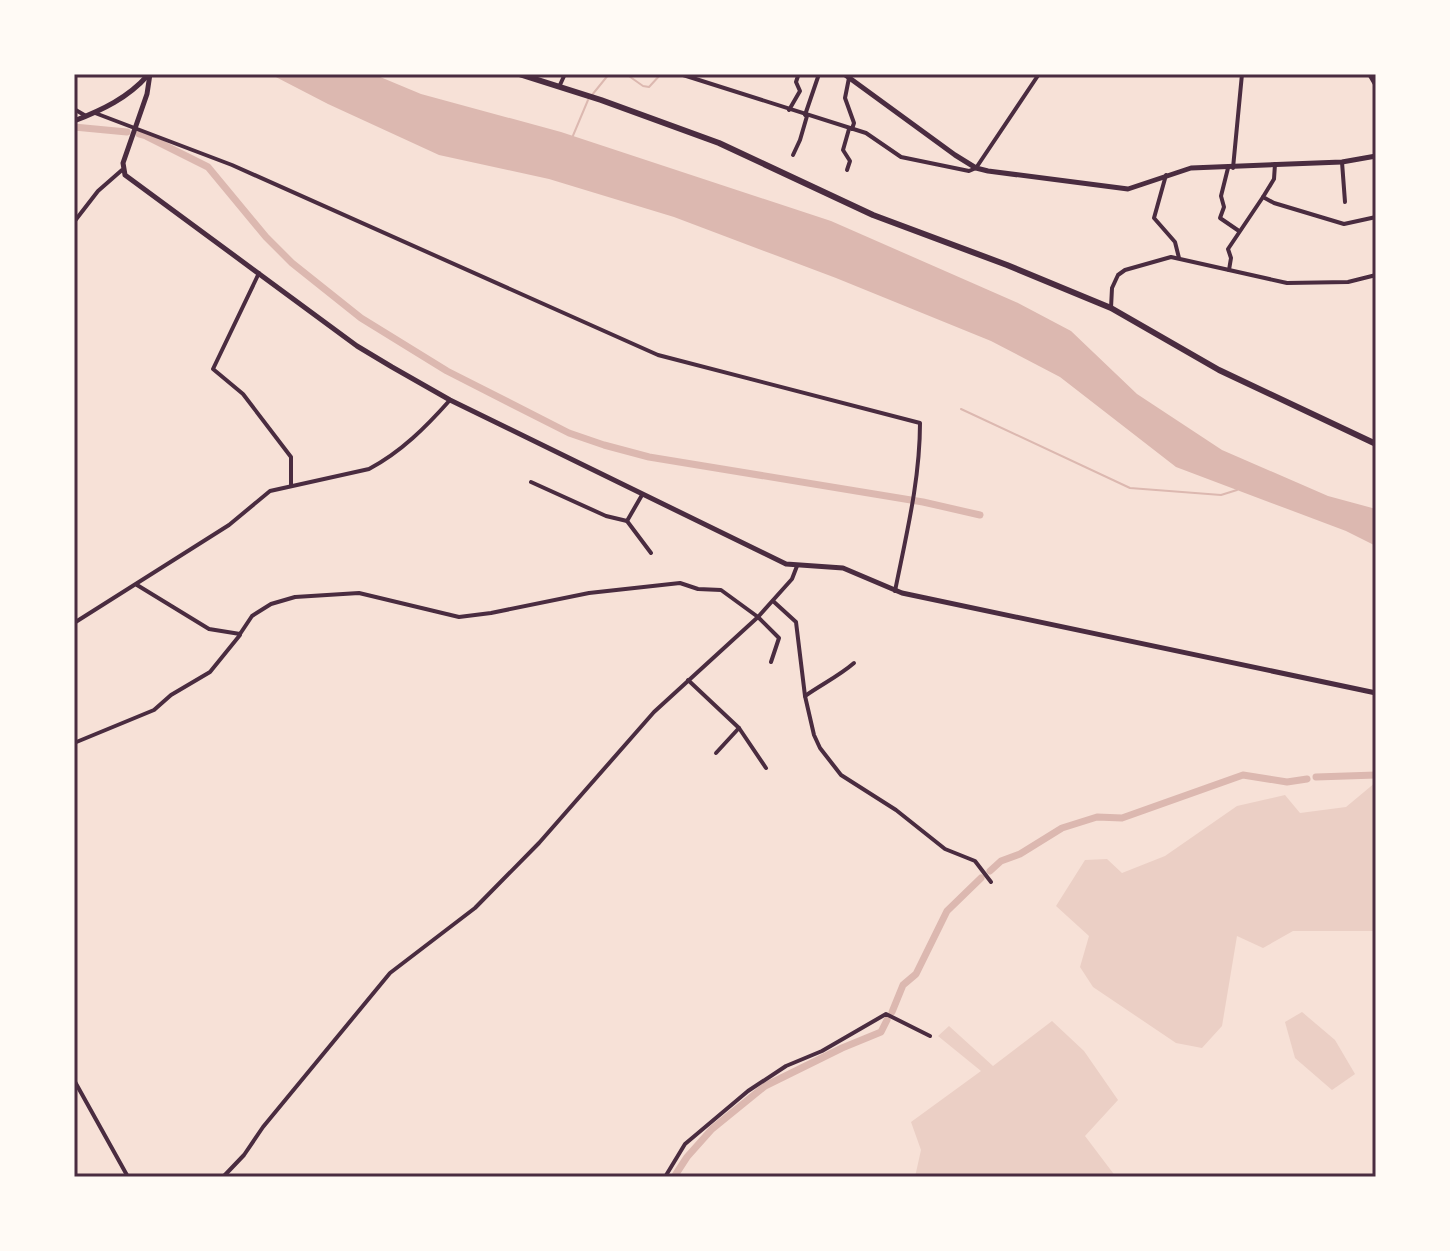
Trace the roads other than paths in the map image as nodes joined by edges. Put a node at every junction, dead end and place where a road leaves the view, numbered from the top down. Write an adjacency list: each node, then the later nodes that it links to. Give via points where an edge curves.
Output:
1 (150, 74): 15 (street); 19 (street)
2 (519, 74): 12 (main road)
3 (565, 74): 12 (street)
4 (680, 74): 14 (street)
5 (819, 74): 17 (street)
6 (1039, 74): 25 (street)
7 (1242, 74): 26 (street)
8 (1369, 74): 11 (street)
9 (798, 76): 14 (street, via 800,91)
10 (847, 76): 20 (street, via 845,98 854,123); 25 (street)
11 (1376, 86)
12 (559, 87): 39 (main road, via 719,143 873,215)
13 (74, 109): 16 (street)
14 (789, 110): 17 (street)
15 (95, 113): 16 (street); 19 (street)
16 (86, 116): 18 (street)
17 (806, 116): 20 (street); 21 (street)
18 (74, 121)
19 (135, 126): 27 (street); 49 (street, via 658,355 920,423 912,507)
20 (850, 129): 25 (street, via 866,133 901,157); 28 (street, via 843,150 850,161)
21 (793, 155)
22 (1376, 156): 23 (street)
23 (1342, 162): 24 (street); 31 (street)
24 (1275, 164): 26 (street); 30 (street, via 1274,179)
25 (976, 168): 29 (street, via 1128,189)
26 (1230, 168): 29 (street, via 1191,168); 34 (street, via 1220,218)
27 (122, 170): 33 (street); 37 (street)
28 (847, 170)
29 (1166, 175): 35 (street, via 1154,218 1175,242)
30 (1263, 197): 32 (street, via 1344,224); 34 (street)
31 (1345, 202)
32 (1376, 217)
33 (74, 222)
34 (1239, 231): 36 (street, via 1228,249)
35 (1179, 258): 36 (street); 39 (street, via 1118,275)
36 (1229, 270): 38 (street, via 1287,283 1348,282)
37 (259, 273): 40 (street, via 357,346); 43 (street, via 213,369 243,394 291,457)
38 (1376, 275)
39 (1111, 308): 41 (main road, via 1219,370)
40 (450, 400): 43 (street, via 377,465); 44 (street)
41 (1376, 444)
42 (531, 482): 45 (street)
43 (291, 485): 48 (street, via 270,491 229,525)
44 (642, 495): 45 (street); 47 (street)
45 (627, 521): 46 (street)
46 (651, 553)
47 (797, 566): 49 (street, via 843,568); 50 (street)
48 (137, 585): 52 (street); 53 (street, via 209,629)
49 (895, 591): 57 (street)
50 (773, 601): 51 (street); 58 (street, via 796,622)
51 (758, 617): 53 (street, via 721,590 680,583 459,617 346,593 282,599 252,616); 54 (street, via 779,638); 56 (street)
52 (74, 623)
53 (240, 634): 60 (street, via 210,672 154,710)
54 (771, 662)
55 (854, 663): 58 (street)
56 (688, 680): 59 (street); 67 (street, via 475,908 390,973)
57 (1376, 693)
58 (805, 696): 63 (street, via 814,735 841,775 945,849 975,861)
59 (739, 728): 61 (street); 62 (street)
60 (74, 743)
61 (716, 753)
62 (766, 768)
63 (991, 882)
64 (930, 1036): 68 (street, via 886,1014 786,1066 685,1144)
65 (74, 1080): 66 (street)
66 (128, 1177)
67 (223, 1177)
68 (665, 1177)

